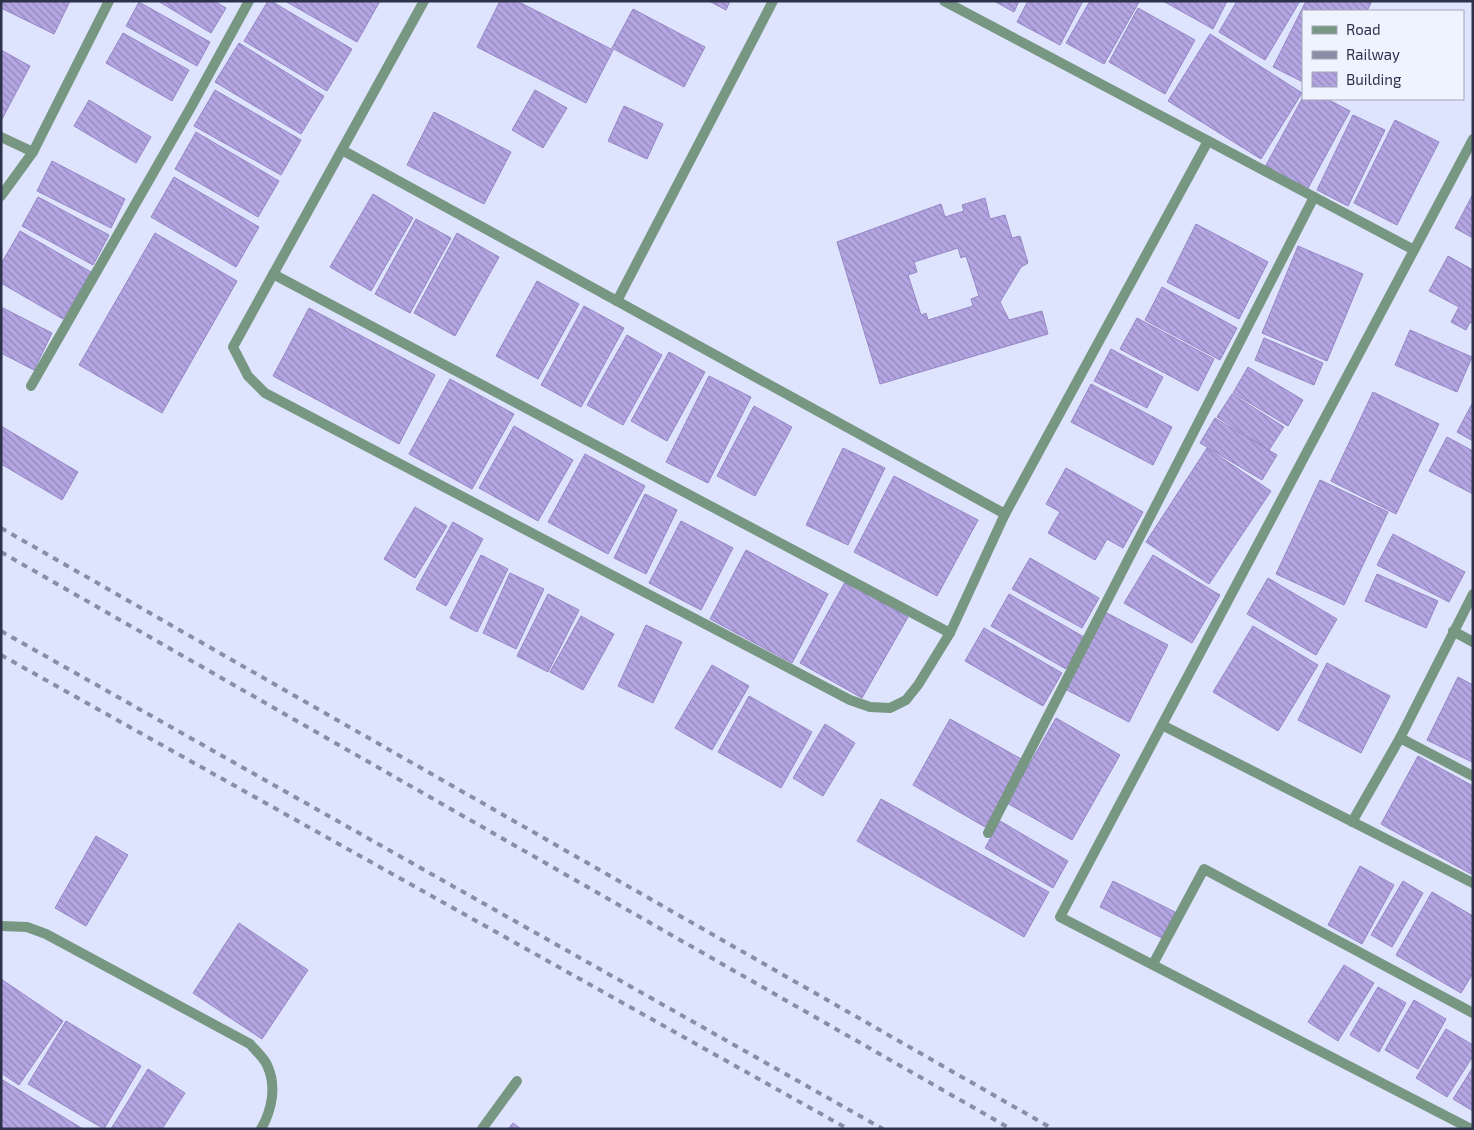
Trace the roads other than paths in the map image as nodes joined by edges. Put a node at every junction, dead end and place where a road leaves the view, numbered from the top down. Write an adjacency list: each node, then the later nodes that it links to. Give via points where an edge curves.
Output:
1 (110, 1): 10 (street)
2 (249, 1): 16 (street)
3 (424, 1): 9 (street)
4 (773, 1): 15 (street)
5 (944, 1): 8 (street)
6 (1, 137): 10 (street)
7 (1473, 139): 13 (street)
8 (1208, 141): 12 (street); 17 (street)
9 (342, 150): 14 (street); 15 (street)
10 (33, 152): 11 (street)
11 (1, 196)
12 (1314, 197): 13 (street); 26 (street)
13 (1414, 250): 22 (street)
14 (273, 274): 20 (street); 20 (street, via 233,347 248,376 265,393 850,700 870,707 890,708 906,700)
15 (617, 301): 17 (street)
16 (31, 386)
17 (1005, 514): 20 (street)
18 (1473, 594): 19 (street)
19 (1453, 631): 21 (street); 23 (street)
20 (950, 633)
21 (1473, 642)
22 (1162, 725): 25 (street); 29 (street, via 1060,917)
23 (1400, 738): 24 (street); 25 (street)
24 (1473, 776)
25 (1352, 822): 27 (street)
26 (988, 832)
27 (1473, 883)
28 (1, 926): 32 (street, via 27,927 46,934 250,1044 267,1064 272,1080 272,1102)
29 (1153, 964): 30 (street, via 1204,869); 34 (street)
30 (1473, 1013)
31 (517, 1081): 33 (street)
32 (261, 1129)
33 (482, 1129)
34 (1472, 1129)

